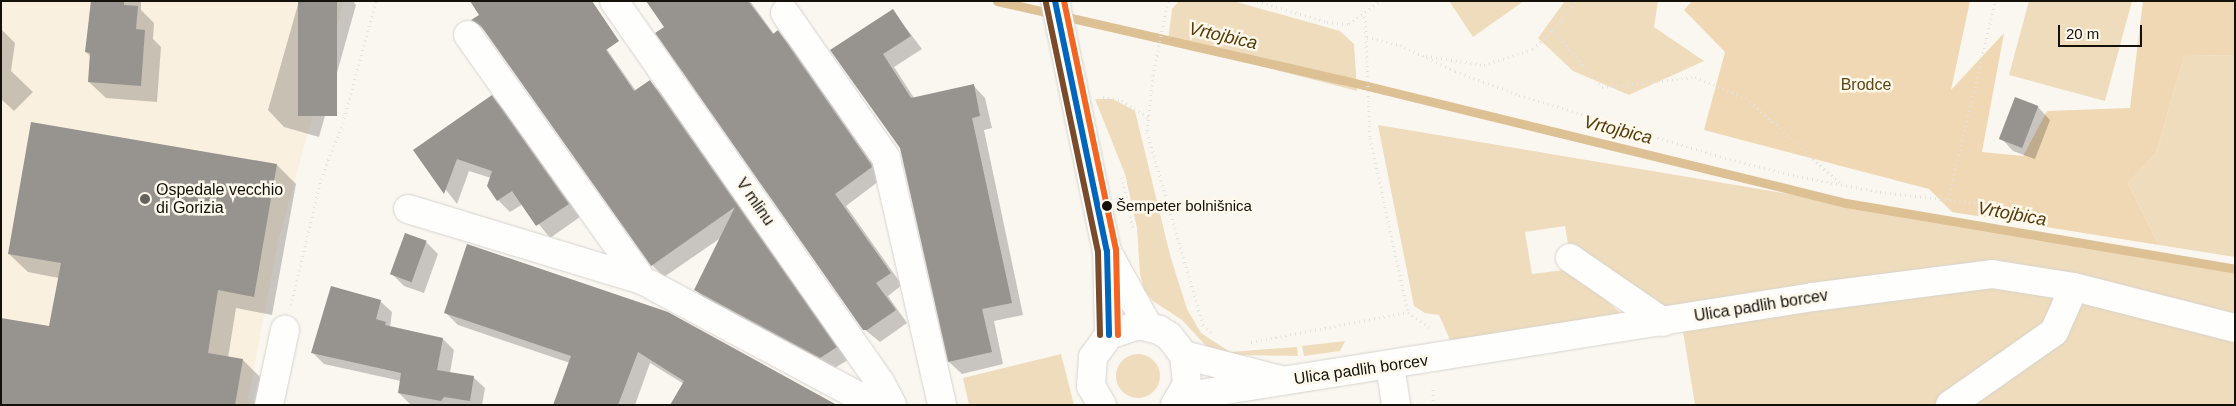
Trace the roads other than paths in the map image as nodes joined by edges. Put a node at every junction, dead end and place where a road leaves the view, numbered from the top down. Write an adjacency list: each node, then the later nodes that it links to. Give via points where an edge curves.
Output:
1 (614, 1): 21 (street, V mlinu, via 880,382)
2 (1055, 1): 6 (street)
3 (785, 13): 22 (street, via 886,158)
4 (468, 35): 8 (street)
5 (408, 210): 8 (street)
6 (1107, 251): 11 (street); 14 (street)
7 (1570, 258): 10 (street)
8 (642, 280): 20 (street)
9 (2074, 286): 10 (street, Ulica padlih borcev, via 1992,274 1814,297); 12 (street, Ulica padlih borcev); 25 (street, via 2054,332)
10 (1663, 322): 16 (street, Ulica padlih borcev)
11 (1148, 326): 14 (street, via 1128,326); 15 (street, via 1170,336)
12 (2235, 328)
13 (285, 330): 19 (street)
14 (1110, 335): 23 (street, via 1093,357 1090,371 1091,386)
15 (1184, 355): 17 (street, Ulica padlih borcev); 18 (street, via 1188,369)
16 (1390, 366): 17 (street, Ulica padlih borcev); 24 (street)
17 (1284, 381): 18 (street, Ulica padlih borcev)
18 (1178, 401)
19 (269, 405)
20 (874, 405)
21 (892, 405)
22 (942, 405)
23 (1102, 405)
24 (1396, 405)
25 (1950, 405)

